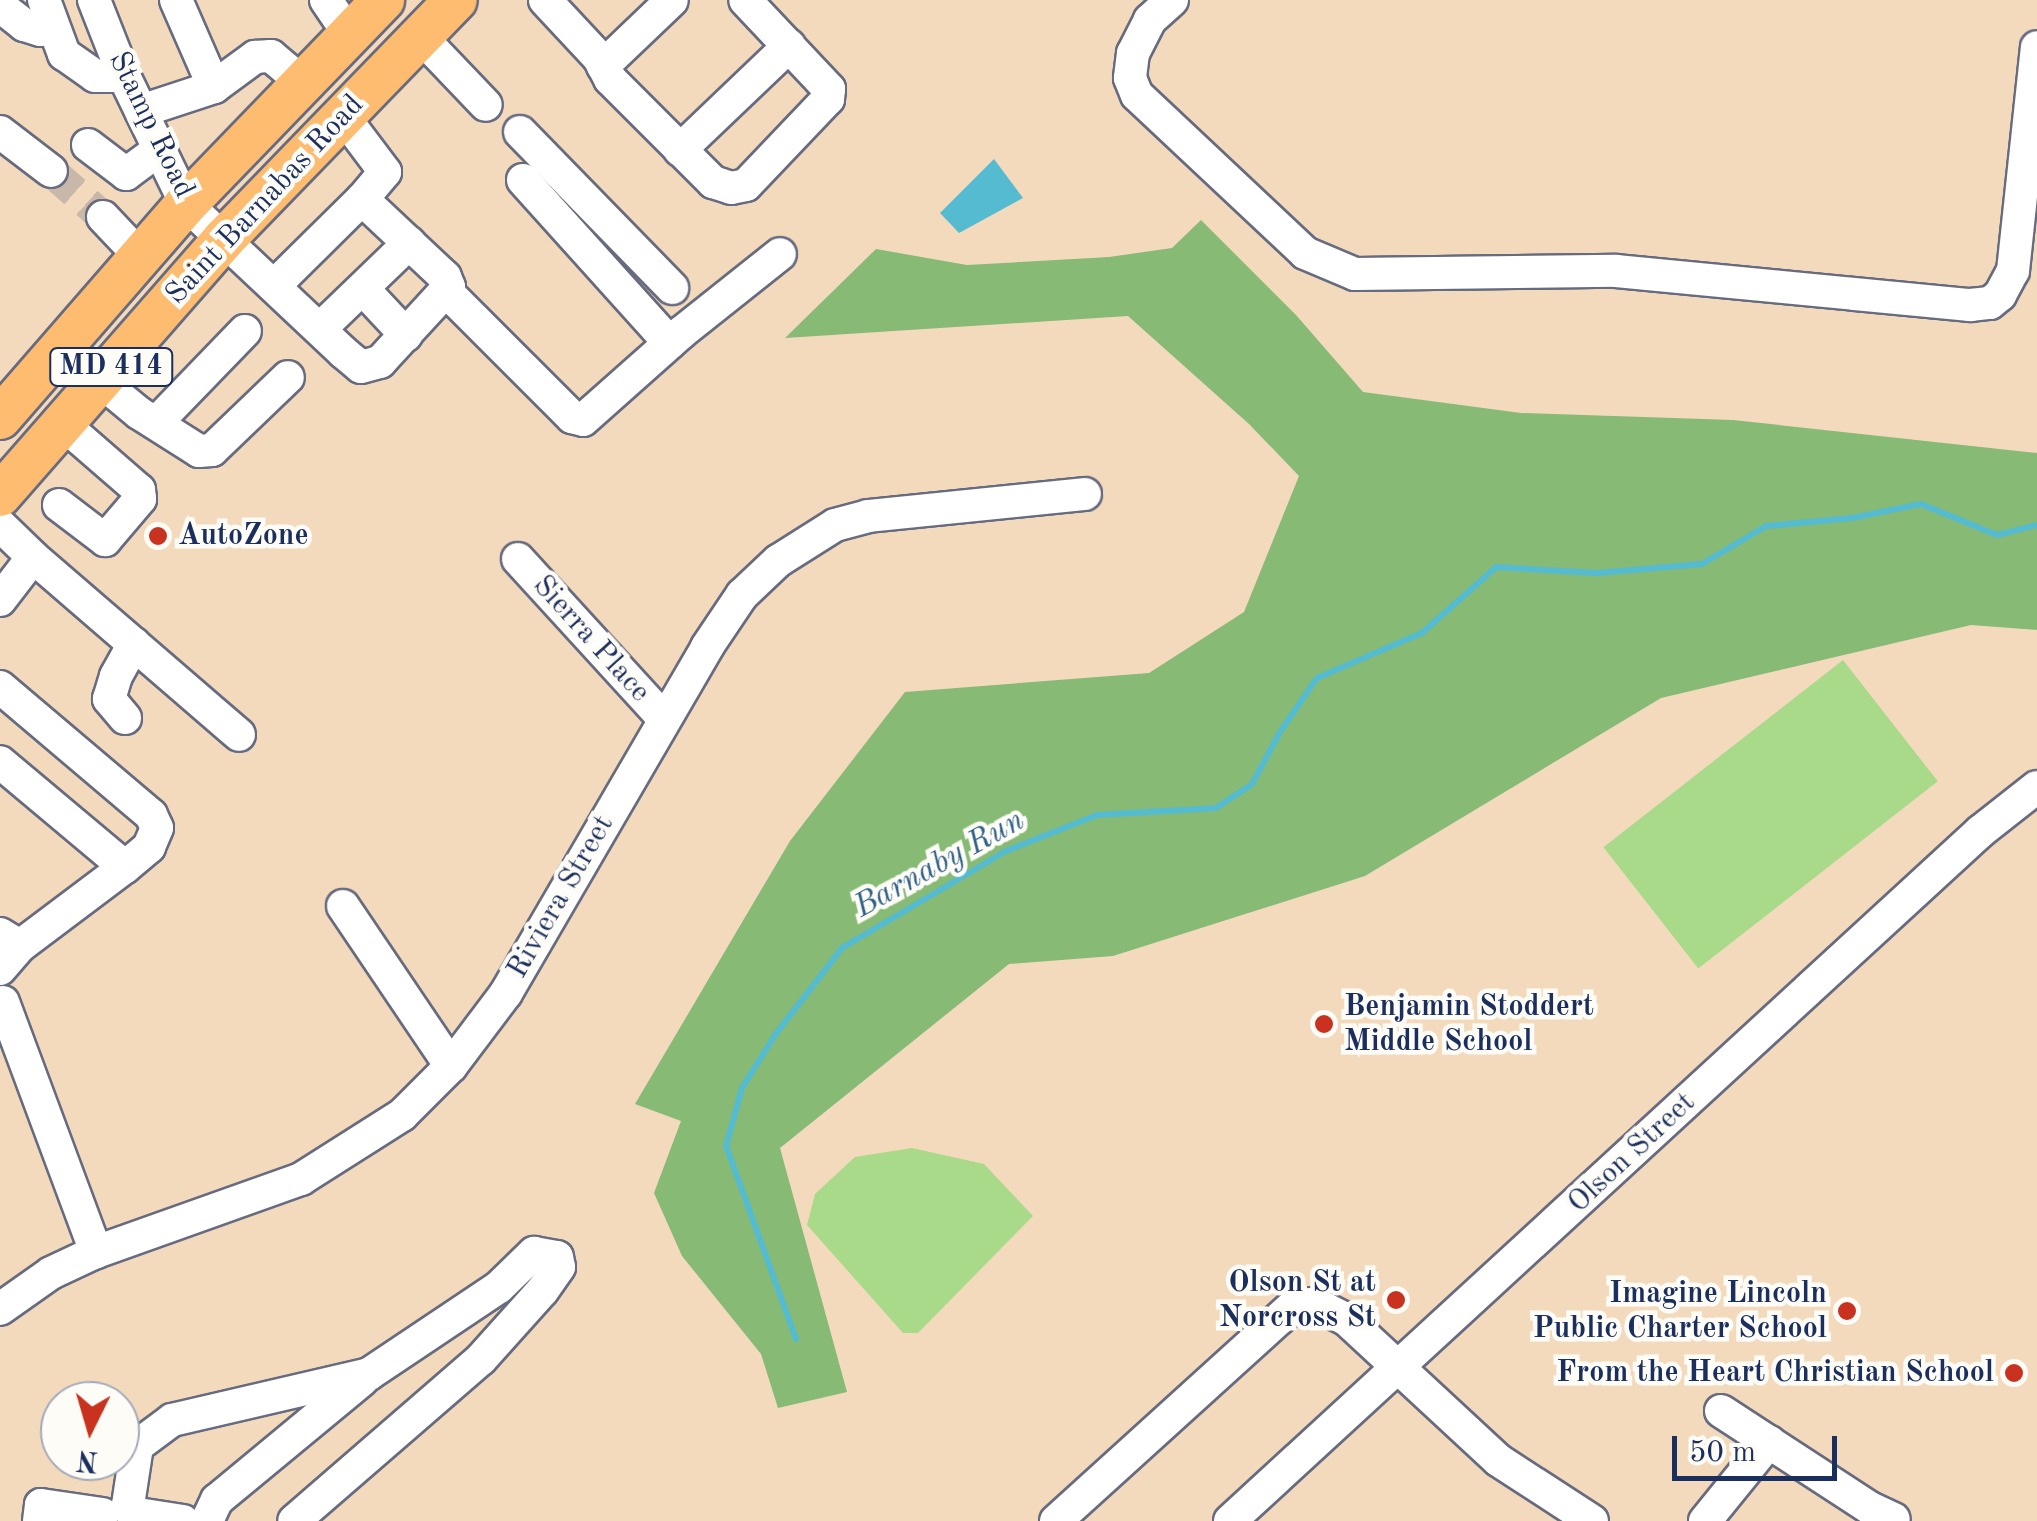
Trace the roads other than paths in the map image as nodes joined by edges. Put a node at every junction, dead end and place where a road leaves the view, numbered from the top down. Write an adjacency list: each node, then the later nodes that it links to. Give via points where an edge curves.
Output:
1 (94, 0): 16 (street, Stamp Road)
2 (176, 0): 18 (street)
3 (383, 0): 11 (main road, Saint Barnabas Road / MD 414)
4 (456, 0): 12 (main road, Saint Barnabas Road / MD 414)
5 (672, 0): 15 (street)
6 (745, 0): 13 (street)
7 (1172, 0): 14 (street, via 1136,43 1130,78 1138,95 1304,252 1356,274 1616,271 1990,303 2013,271)
8 (0, 6): 10 (street, via 40,30)
9 (563, 6): 15 (street)
10 (48, 14): 16 (street, via 64,54 95,76)
11 (337, 17): 17 (main road, Saint Barnabas Road / MD 414)
12 (420, 36): 19 (street); 21 (main road, Saint Barnabas Road / MD 414)
13 (789, 46): 26 (street); 26 (street, via 829,89 828,100 746,185 714,182)
14 (2037, 46)
15 (603, 66): 26 (street)
16 (124, 76): 20 (street, Stamp Road)
17 (302, 82): 18 (street, via 272,56 255,57); 30 (main road, Saint Barnabas Road / MD 414)
18 (214, 87): 20 (street)
19 (486, 105)
20 (142, 111): 25 (street, Stamp Road)
21 (343, 116): 29 (street, via 385,172); 32 (main road, Saint Barnabas Road / MD 414)
22 (0, 132): 27 (street)
23 (520, 132): 37 (street)
24 (88, 145): 25 (street, via 126,174)
25 (160, 149): 30 (street, Stamp Road)
26 (680, 150)
27 (51, 171)
28 (522, 180): 43 (street)
29 (362, 199): 33 (street); 36 (street)
30 (186, 204): 32 (street, Stamp Road); 35 (main road, Saint Barnabas Road / MD 414)
31 (103, 218): 35 (street)
32 (224, 239): 36 (street, Stamp Road); 45 (main road, Saint Barnabas Road / MD 414)
33 (409, 243): 38 (street); 39 (street, via 445,276)
34 (780, 254): 43 (street)
35 (140, 256): 46 (main road, Saint Barnabas Road / MD 414)
36 (274, 286): 40 (street, Stamp Road)
37 (672, 288)
38 (362, 289): 40 (street); 42 (street)
39 (447, 292): 42 (street); 43 (street, via 583,420)
40 (320, 329): 42 (street, Stamp Road, via 368,368)
41 (245, 331): 47 (street)
42 (406, 336)
43 (670, 342)
44 (288, 377): 47 (street, via 212,450 199,450)
45 (100, 380): 47 (street); 48 (main road, Saint Barnabas Road / MD 414)
46 (0, 418)
47 (158, 421)
48 (62, 423): 50 (main road, Saint Barnabas Road / MD 414); 51 (street, via 139,490 140,499 105,540)
49 (1084, 494): 59 (street, Riviera Street, via 835,525 778,561 742,595)
50 (0, 495)
51 (59, 504)
52 (0, 524): 53 (street)
53 (33, 557): 55 (street); 56 (street)
54 (518, 559): 59 (street, Sierra Place)
55 (0, 600)
56 (134, 644): 58 (street, via 110,699); 60 (street)
57 (0, 687): 63 (street, via 150,815 157,828 148,847)
58 (125, 718)
59 (664, 719): 66 (street, Riviera Street, via 506,993)
60 (239, 735)
61 (0, 762): 63 (street)
62 (2037, 787): 69 (street, Olson Street)
63 (124, 867): 65 (street)
64 (343, 906): 66 (street)
65 (6, 963): 67 (street)
66 (452, 1066): 67 (street, Riviera Street, via 402,1114 302,1180)
67 (96, 1252): 68 (street, Riviera Street, via 50,1272)
68 (0, 1308)
69 (1397, 1370): 79 (street, via 1334,1309 1294,1306); 80 (street, Olson Street); 81 (street, via 1498,1460)
70 (370, 1374): 76 (street, via 172,1420 138,1446 132,1512); 77 (street, via 217,1500); 78 (street, via 499,1287 534,1253 558,1257 559,1267 542,1291 481,1360)
71 (1721, 1410): 72 (street)
72 (1769, 1442): 74 (street); 82 (street)
73 (102, 1514): 75 (street, via 41,1504)
74 (1894, 1519)
75 (38, 1521)
76 (182, 1521)
77 (207, 1521)
78 (294, 1521)
79 (1056, 1521)
80 (1230, 1521)
81 (1592, 1521)
82 (1705, 1521)

